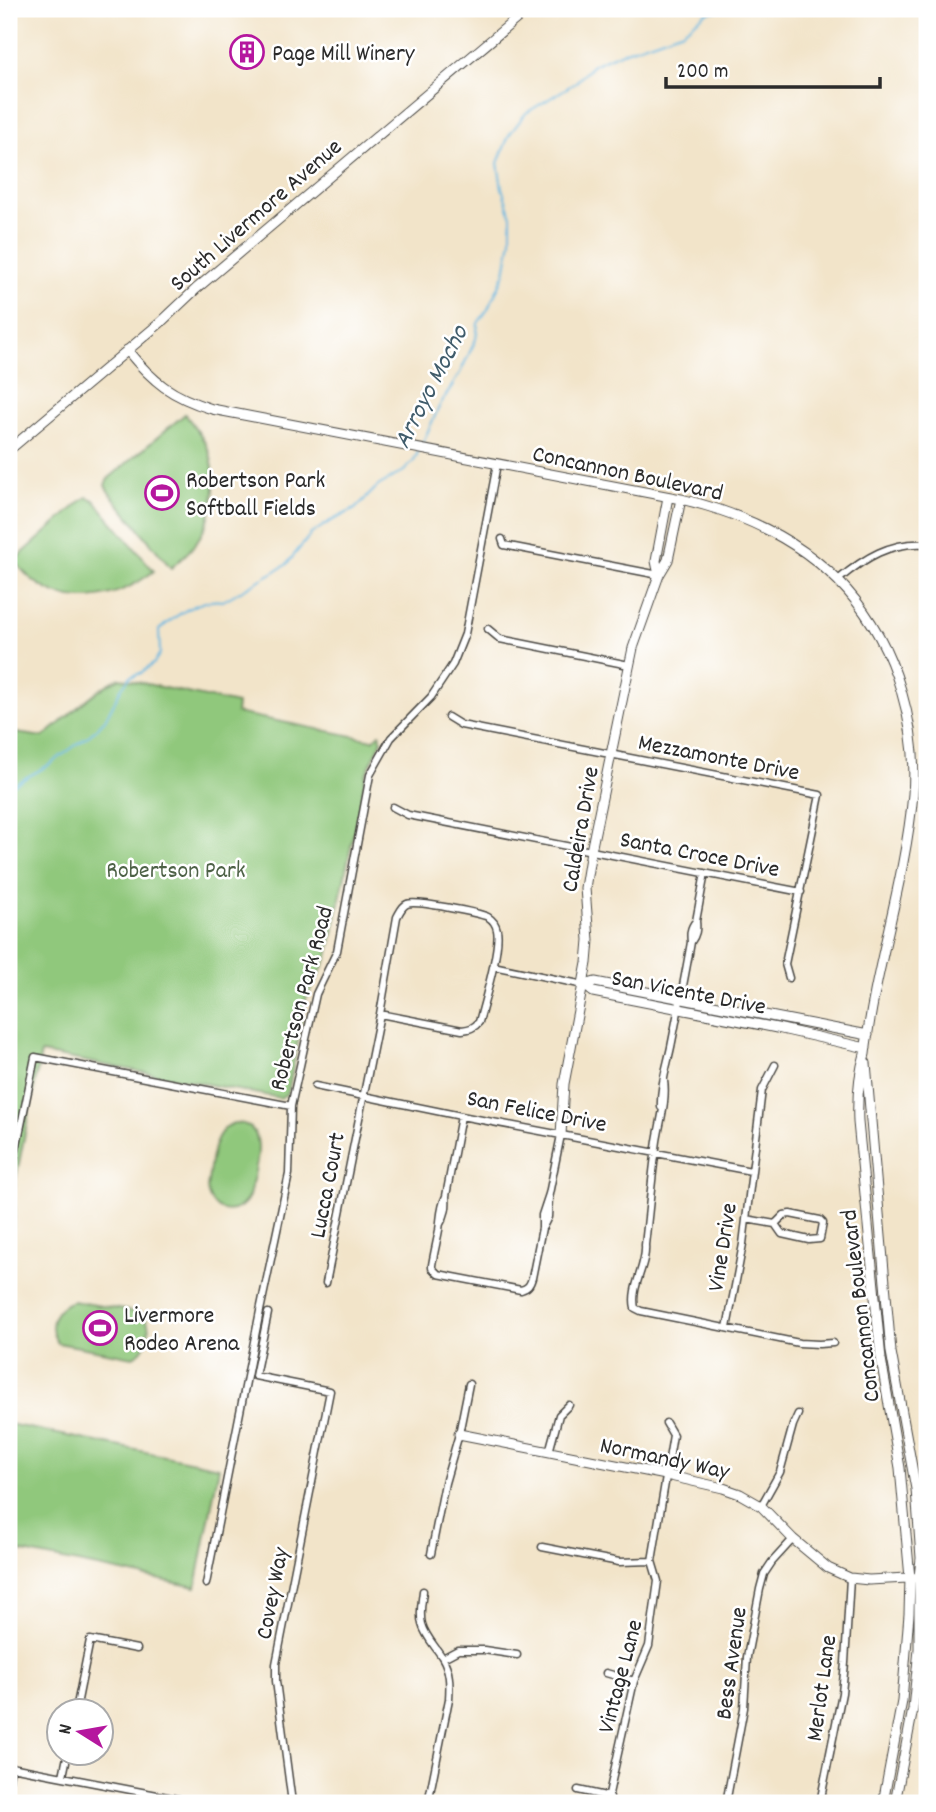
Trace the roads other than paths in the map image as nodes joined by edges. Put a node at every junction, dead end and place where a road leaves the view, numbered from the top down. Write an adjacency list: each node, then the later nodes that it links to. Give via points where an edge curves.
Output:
1 (528, 9): 2 (main road, South Livermore Avenue)
2 (127, 350): 3 (main road, South Livermore Avenue); 4 (main road, Concannon Boulevard, via 151,377 189,402)
3 (9, 450)
4 (497, 464): 5 (main road, Concannon Boulevard); 30 (street, Robertson Park Road, via 465,634 453,664 431,696 391,738 370,775 337,951 316,994)
5 (668, 497): 6 (main road, Concannon Boulevard); 9 (main road, Caldeira Drive, via 656,561)
6 (681, 499): 9 (main road, Caldeira Drive, via 668,560); 10 (main road, Concannon Boulevard, via 750,520 797,546)
7 (502, 539): 9 (street, via 504,545)
8 (927, 544): 10 (street, via 887,548)
9 (659, 575): 12 (main road, Caldeira Drive)
10 (838, 580): 25 (main road, Concannon Boulevard, via 865,612 895,671 912,736 914,765 909,822)
11 (488, 629): 12 (street, via 500,639)
12 (629, 665): 14 (main road, Caldeira Drive)
13 (448, 717): 14 (street, Mezzamonte Drive, via 461,725)
14 (612, 755): 16 (main road, Caldeira Drive); 18 (street, Mezzamonte Drive, via 820,795)
15 (393, 807): 16 (street, Santa Croce Drive, via 408,815)
16 (592, 851): 17 (street, Santa Croce Drive); 21 (main road, Caldeira Drive, via 585,888 589,940)
17 (705, 873): 18 (street, Santa Croce Drive); 22 (street)
18 (801, 892): 20 (street, via 785,964)
19 (492, 966): 21 (street); 24 (street, via 480,1022 469,1030); 24 (street, Lucca Court, via 498,937 492,920 407,904 397,917)
20 (789, 978)
21 (584, 985): 22 (main road, San Vicente Drive, via 595,982); 23 (main road, San Vicente Drive, via 593,992); 32 (main road, Caldeira Drive, via 564,1084)
22 (680, 998): 23 (street); 25 (main road, San Vicente Drive)
23 (678, 1009): 26 (main road, San Vicente Drive); 33 (street)
24 (380, 1014): 29 (street, Lucca Court)
25 (868, 1035): 26 (main road, Concannon Boulevard)
26 (865, 1051): 54 (main road, Concannon Boulevard, via 891,1352 916,1489)
27 (775, 1065): 34 (street, Vine Drive, via 762,1090)
28 (315, 1086): 29 (street, San Felice Drive)
29 (364, 1095): 31 (street, San Felice Drive); 38 (street, Lucca Court)
30 (291, 1106): 35 (street, Robertson Park Road, via 35,1057); 56 (street, via 289,1174)
31 (461, 1116): 32 (street, San Felice Drive); 32 (street, via 432,1268 438,1274 521,1290 530,1284 548,1217)
32 (561, 1135): 33 (street, San Felice Drive)
33 (656, 1152): 34 (street, San Felice Drive); 40 (street, via 635,1308)
34 (751, 1171): 36 (street, Vine Drive)
35 (9, 1184)
36 (746, 1219): 37 (street); 40 (street, Vine Drive)
37 (775, 1224): 37 (street, via 782,1234 816,1240 823,1223 790,1214)
38 (326, 1283)
39 (268, 1313): 70 (street, Covey Way, via 255,1376 330,1391 276,1664)
40 (727, 1328): 41 (street, via 805,1344)
41 (833, 1343)
42 (469, 1384): 46 (street)
43 (569, 1405): 47 (street, via 559,1415)
44 (798, 1414): 49 (street, via 780,1472)
45 (666, 1423): 48 (street, Vintage Lane, via 673,1435)
46 (459, 1434): 47 (main road, Normandy Way); 52 (street)
47 (550, 1452): 48 (main road, Normandy Way)
48 (666, 1475): 49 (main road, Normandy Way, via 723,1488); 53 (street, Vintage Lane)
49 (761, 1506): 50 (main road, Normandy Way)
50 (793, 1539): 55 (main road, Normandy Way, via 828,1568); 74 (street, Bess Avenue, via 764,1574 760,1589)
51 (542, 1548): 53 (street, via 619,1562)
52 (431, 1554)
53 (652, 1562): 62 (street, Vintage Lane, via 658,1581 655,1615 649,1646)
54 (919, 1577): 55 (main road, Normandy Way); 76 (main road, Concannon Boulevard); 77 (main road, Concannon Boulevard, via 913,1709)
55 (850, 1578): 75 (street, Merlot Lane, via 842,1693)
56 (206, 1584)
57 (423, 1591): 60 (street, via 422,1626)
58 (137, 1649): 63 (street, via 90,1640)
59 (517, 1655): 60 (street, via 458,1650)
60 (443, 1658): 73 (street, via 449,1699)
61 (606, 1673): 62 (street)
62 (634, 1681): 68 (street, Vintage Lane)
63 (79, 1696)
64 (65, 1766): 65 (street)
65 (63, 1776): 66 (street, via 11,1767); 69 (street)
66 (9, 1780)
67 (578, 1790): 68 (street)
68 (608, 1800)
69 (199, 1803)
70 (292, 1803)
71 (311, 1803): 72 (street)
72 (336, 1803)
73 (428, 1803)
74 (726, 1803)
75 (820, 1803)
76 (883, 1803)
77 (895, 1803)

